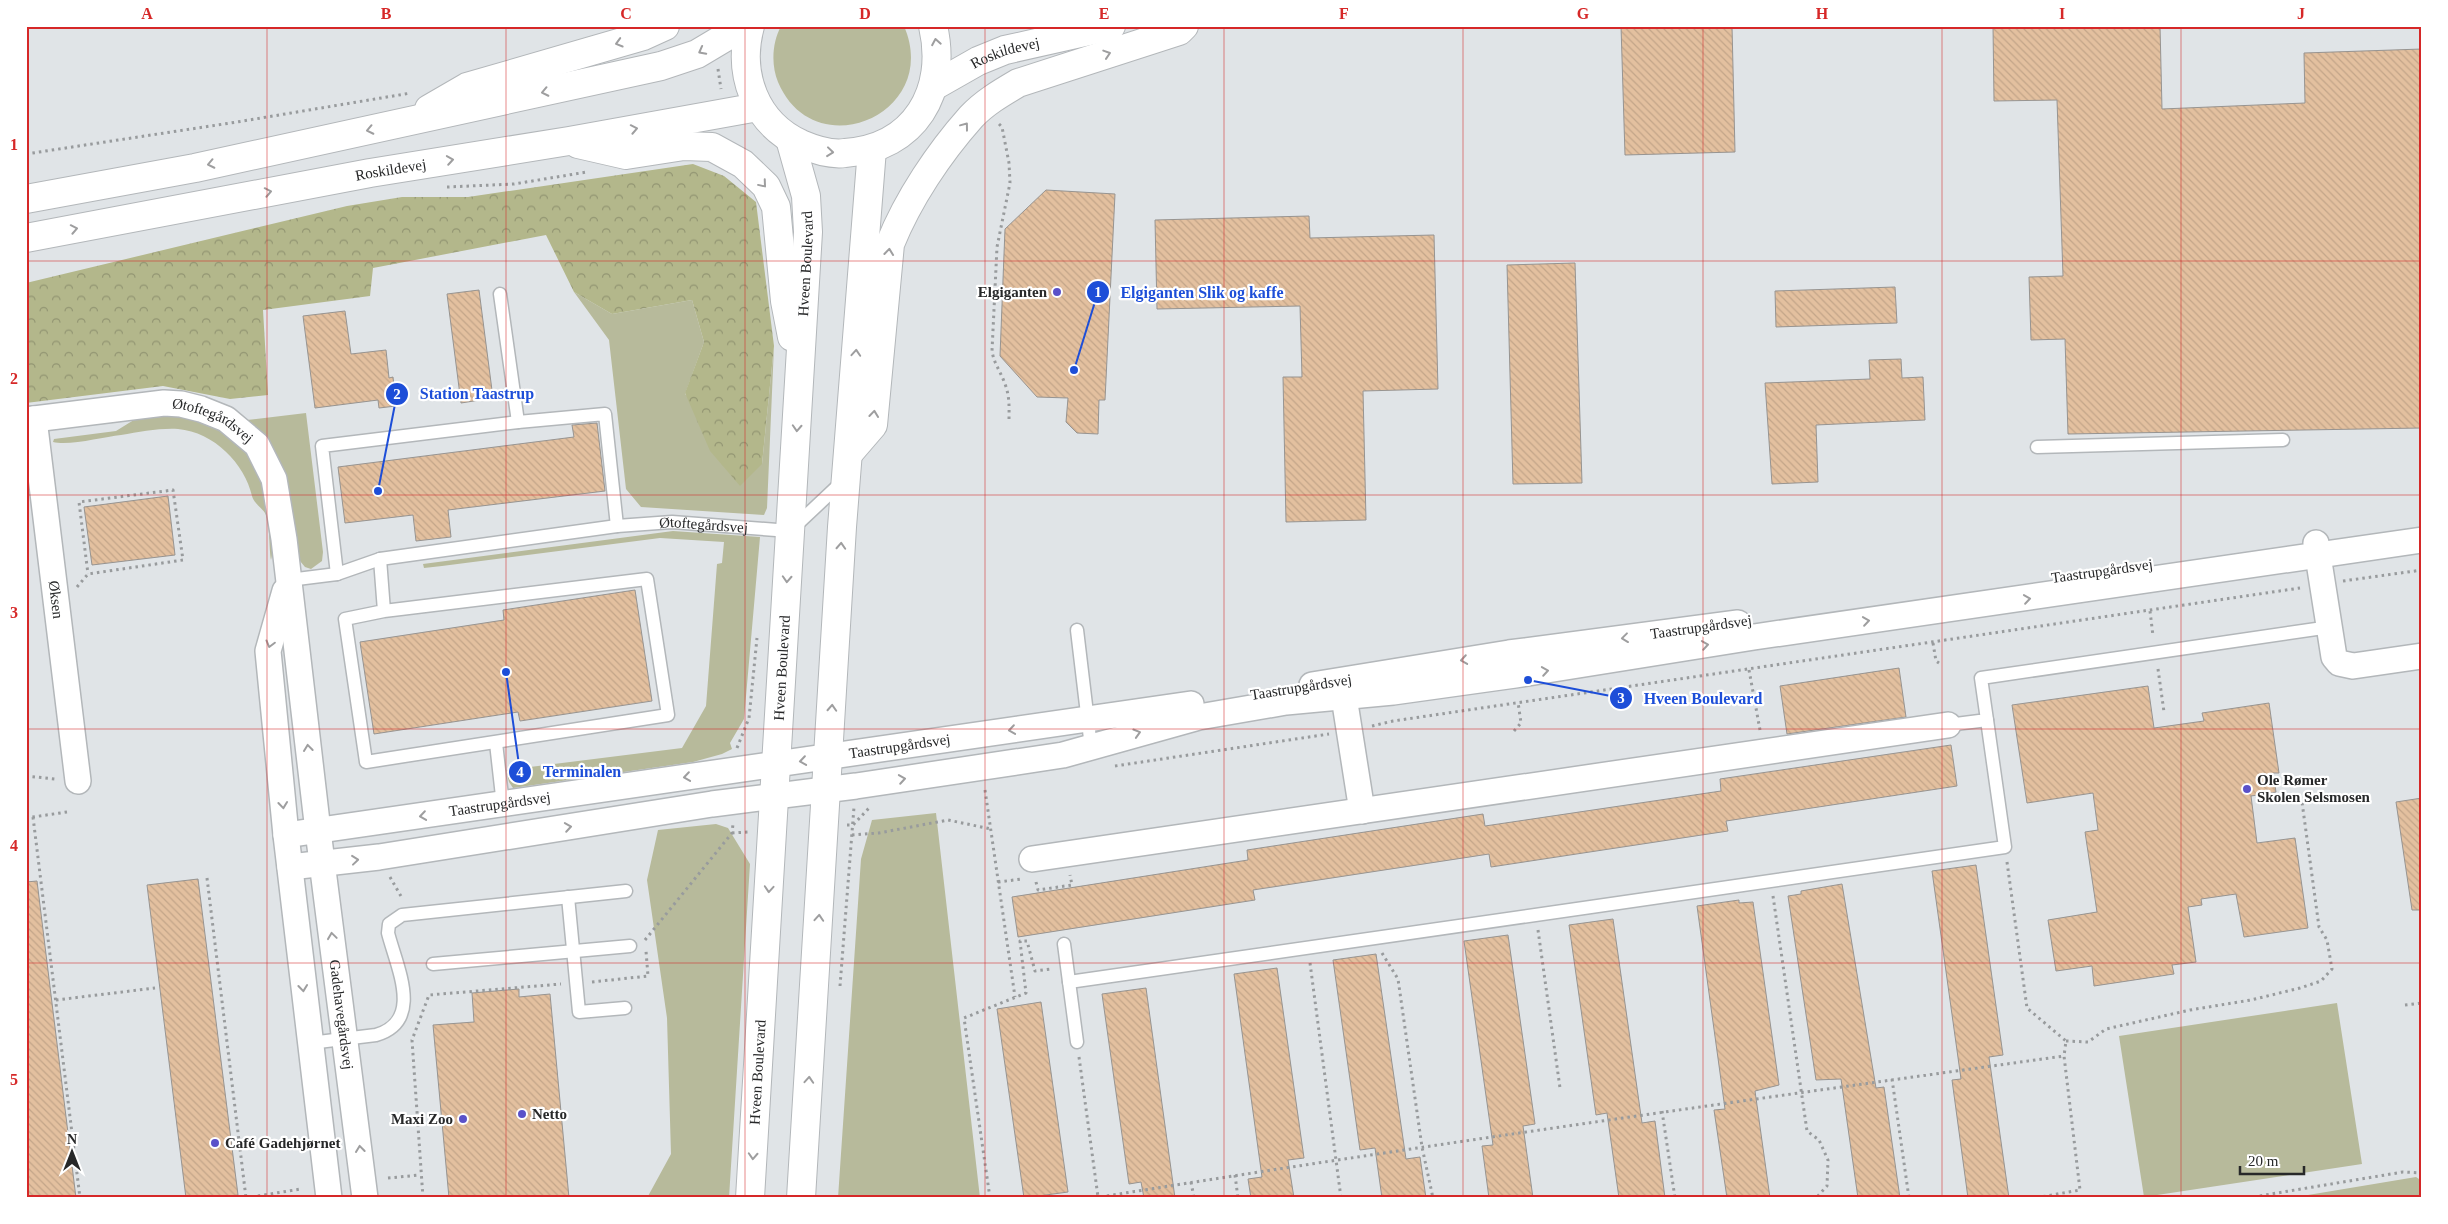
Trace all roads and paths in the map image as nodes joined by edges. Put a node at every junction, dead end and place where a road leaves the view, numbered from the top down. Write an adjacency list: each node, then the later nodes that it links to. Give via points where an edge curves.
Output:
1 (665, 26): 11 (main road, one-way to 11, via 642,36 467,87)
2 (744, 26): 11 (main road, one-way to 11, via 697,54 661,66)
3 (750, 26): 9 (main road, via 745,62 748,82)
4 (933, 26): 7 (main road, one-way to 4, via 938,46)
5 (1110, 26): 7 (main road, Roskildevej, via 1005,50)
6 (1184, 26): 10 (main road, one-way to 6, via 1018,83 1179,31)
7 (934, 86): 14 (main road, via 910,125 893,139)
8 (419, 91): 15 (path)
9 (758, 107): 12 (main road); 13 (main road, Roskildevej, one-way to 9)
10 (983, 107): 23 (path, via 1002,128 1009,163 1010,183 997,247 992,351 993,362 1005,382 1009,398); 27 (main road, one-way to 10, via 873,425 890,244 898,224 935,165)
11 (406, 122): 18 (main road, one-way to 18, via 195,168)
12 (790, 139): 14 (main road, one-way to 14, via 816,150 844,154); 21 (main road, Hveen Boulevard, via 806,196 808,232)
13 (569, 141): 19 (main road, Roskildevej, one-way to 13, via 370,173); 21 (main road, one-way to 21, via 626,155 684,146 712,146 743,164 766,186 776,207 785,301)
14 (872, 149): 27 (main road, one-way to 14)
15 (26, 154)
16 (596, 171): 17 (path, via 514,184)
17 (444, 187)
18 (26, 200)
19 (26, 238)
20 (500, 294): 24 (lane)
21 (800, 380): 30 (main road, Hveen Boulevard, one-way to 30)
22 (30, 420): 37 (street, Øtoftegårdsvej, via 164,403 201,409 226,419 257,445 274,479); 64 (street, Øksen)
23 (1009, 421)
24 (518, 422): 28 (lane, via 605,414); 36 (lane, via 322,446)
25 (2282, 440): 26 (lane)
26 (2037, 447)
27 (847, 466): 30 (lane); 59 (main road, one-way to 27)
28 (617, 526): 30 (lane, Øtoftegårdsvej, via 672,522); 33 (lane, Øtoftegårdsvej)
29 (2422, 526): 32 (street, Taastrupgårdsvej)
30 (790, 531): 60 (main road, Hveen Boulevard, one-way to 60)
31 (2422, 540): 32 (street, Taastrupgårdsvej)
32 (2317, 548): 38 (street); 47 (street, Taastrupgårdsvej, one-way to 32, via 1754,637 2252,566); 50 (street, Taastrupgårdsvej, one-way to 50, via 1509,653)
33 (380, 559): 36 (lane, Øtoftegårdsvej); 39 (lane)
34 (2422, 570): 38 (path)
35 (88, 574): 35 (path, via 183,560 173,490 79,502)
36 (337, 574): 37 (lane, Øtoftegårdsvej)
37 (289, 580): 76 (street, Øtoftegårdsvej, one-way to 37); 78 (street, Øtoftegårdsvej, one-way to 78, via 268,651)
38 (2323, 584): 40 (street); 43 (path)
39 (384, 611): 56 (lane, via 345,619 366,762); 56 (lane, via 647,579 668,715)
40 (2330, 627): 44 (street, via 2334,657 2340,663 2353,666); 51 (lane, via 1981,678)
41 (1076, 630): 50 (lane)
42 (758, 634): 55 (path, via 749,718)
43 (1933, 643): 45 (path); 46 (path)
44 (2422, 656)
45 (1939, 663)
46 (1749, 670): 49 (path); 58 (path)
47 (1515, 675): 48 (street, Taastrupgårdsvej); 49 (path)
48 (1344, 697): 53 (street, Taastrupgårdsvej); 57 (street, Taastrupgårdsvej, one-way to 48, via 1199,717 1286,702)
49 (1518, 703): 53 (path); 54 (path, via 1521,724)
50 (1087, 719): 57 (lane); 59 (street, Taastrupgårdsvej, one-way to 59)
51 (1987, 720): 52 (lane); 80 (lane)
52 (1948, 725): 58 (street)
53 (1349, 730): 62 (path); 70 (street, Taastrupgårdsvej)
54 (1514, 730)
55 (737, 742)
56 (496, 743): 69 (lane)
57 (1090, 747): 61 (street, Taastrupgårdsvej)
58 (1764, 752): 70 (street)
59 (830, 757): 60 (street, Taastrupgårdsvej, one-way to 60); 65 (main road)
60 (776, 764): 66 (main road, Hveen Boulevard); 69 (street, Taastrupgårdsvej, one-way to 69)
61 (982, 767): 65 (street, Taastrupgårdsvej, one-way to 61); 75 (path)
62 (1108, 767)
63 (26, 776): 64 (path)
64 (78, 781)
65 (827, 789): 66 (street, Taastrupgårdsvej); 129 (main road, one-way to 65)
66 (775, 796): 81 (street, Taastrupgårdsvej, one-way to 66); 128 (main road, Hveen Boulevard, one-way to 128)
67 (875, 802): 74 (path)
68 (2302, 802): 107 (path, via 2320,927 2327,940 2332,969 2321,981 2251,1000 2106,1029 2088,1042)
69 (503, 805): 76 (street, Taastrupgårdsvej, one-way to 76)
70 (1362, 811): 82 (street)
71 (67, 812): 72 (path)
72 (33, 817): 73 (path); 102 (path)
73 (26, 818)
74 (853, 825)
75 (991, 829): 79 (path, via 948,820); 101 (path)
76 (318, 831): 78 (street, Taastrupgårdsvej); 83 (street, Gadehavegårdsvej)
77 (732, 833): 99 (path, via 645,940 648,976)
78 (286, 835): 84 (street)
79 (852, 836)
80 (2005, 847): 86 (lane); 107 (path, via 2027,1008)
81 (379, 857): 83 (street, Taastrupgårdsvej, one-way to 81); 89 (path)
82 (1032, 860)
83 (322, 863): 84 (street, Taastrupgårdsvej); 106 (street, Gadehavegårdsvej, one-way to 83)
84 (290, 867): 109 (street, one-way to 109)
85 (207, 878): 124 (path)
86 (1771, 880): 90 (lane); 113 (path)
87 (626, 891): 88 (lane)
88 (568, 896): 89 (lane); 95 (lane)
89 (410, 912): 106 (lane, via 394,919 389,924 388,933 405,998 401,1018 386,1032)
90 (1536, 914): 91 (lane); 112 (path)
91 (1378, 938): 94 (lane); 115 (path, via 1378,946 1398,978)
92 (1064, 944): 97 (lane)
93 (630, 946): 95 (lane)
94 (1309, 949): 98 (lane); 116 (path)
95 (573, 951): 96 (lane); 99 (lane)
96 (433, 964)
97 (1067, 967): 98 (lane); 101 (path, via 1035,972 1027,941 1020,941 1026,993)
98 (1069, 982): 108 (lane)
99 (576, 983): 105 (lane, via 579,1012); 118 (path, via 429,995 412,1040)
100 (155, 988): 102 (path)
101 (1015, 997): 130 (path, via 964,1018)
102 (56, 1000): 123 (path)
103 (2422, 1003): 104 (path)
104 (2405, 1005)
105 (625, 1008)
106 (346, 1039): 109 (lane); 126 (street, Gadehavegårdsvej, one-way to 106)
107 (2066, 1041): 110 (path)
108 (1077, 1042): 131 (path)
109 (310, 1043): 125 (street)
110 (2064, 1056): 111 (path); 139 (path, via 2080,1190)
111 (1892, 1079): 113 (path); 138 (path)
112 (1560, 1088)
113 (1801, 1092): 114 (path); 137 (path, via 1807,1132 1819,1140 1828,1160 1827,1186)
114 (1662, 1111): 115 (path); 136 (path)
115 (1422, 1147): 116 (path); 135 (path)
116 (1336, 1159): 119 (path); 134 (path)
117 (2421, 1172): 140 (path, via 2403,1172)
118 (420, 1175): 120 (path); 127 (path)
119 (1235, 1175): 121 (path); 133 (path)
120 (388, 1178)
121 (1191, 1182): 131 (path); 132 (path)
122 (301, 1189): 124 (path)
123 (80, 1198)
124 (246, 1198)
125 (329, 1198)
126 (365, 1198)
127 (423, 1198)
128 (750, 1198)
129 (801, 1198)
130 (990, 1198)
131 (1096, 1198)
132 (1194, 1198)
133 (1238, 1198)
134 (1341, 1198)
135 (1433, 1198)
136 (1675, 1198)
137 (1816, 1198)
138 (1909, 1198)
139 (2035, 1198)
140 (2247, 1198)

